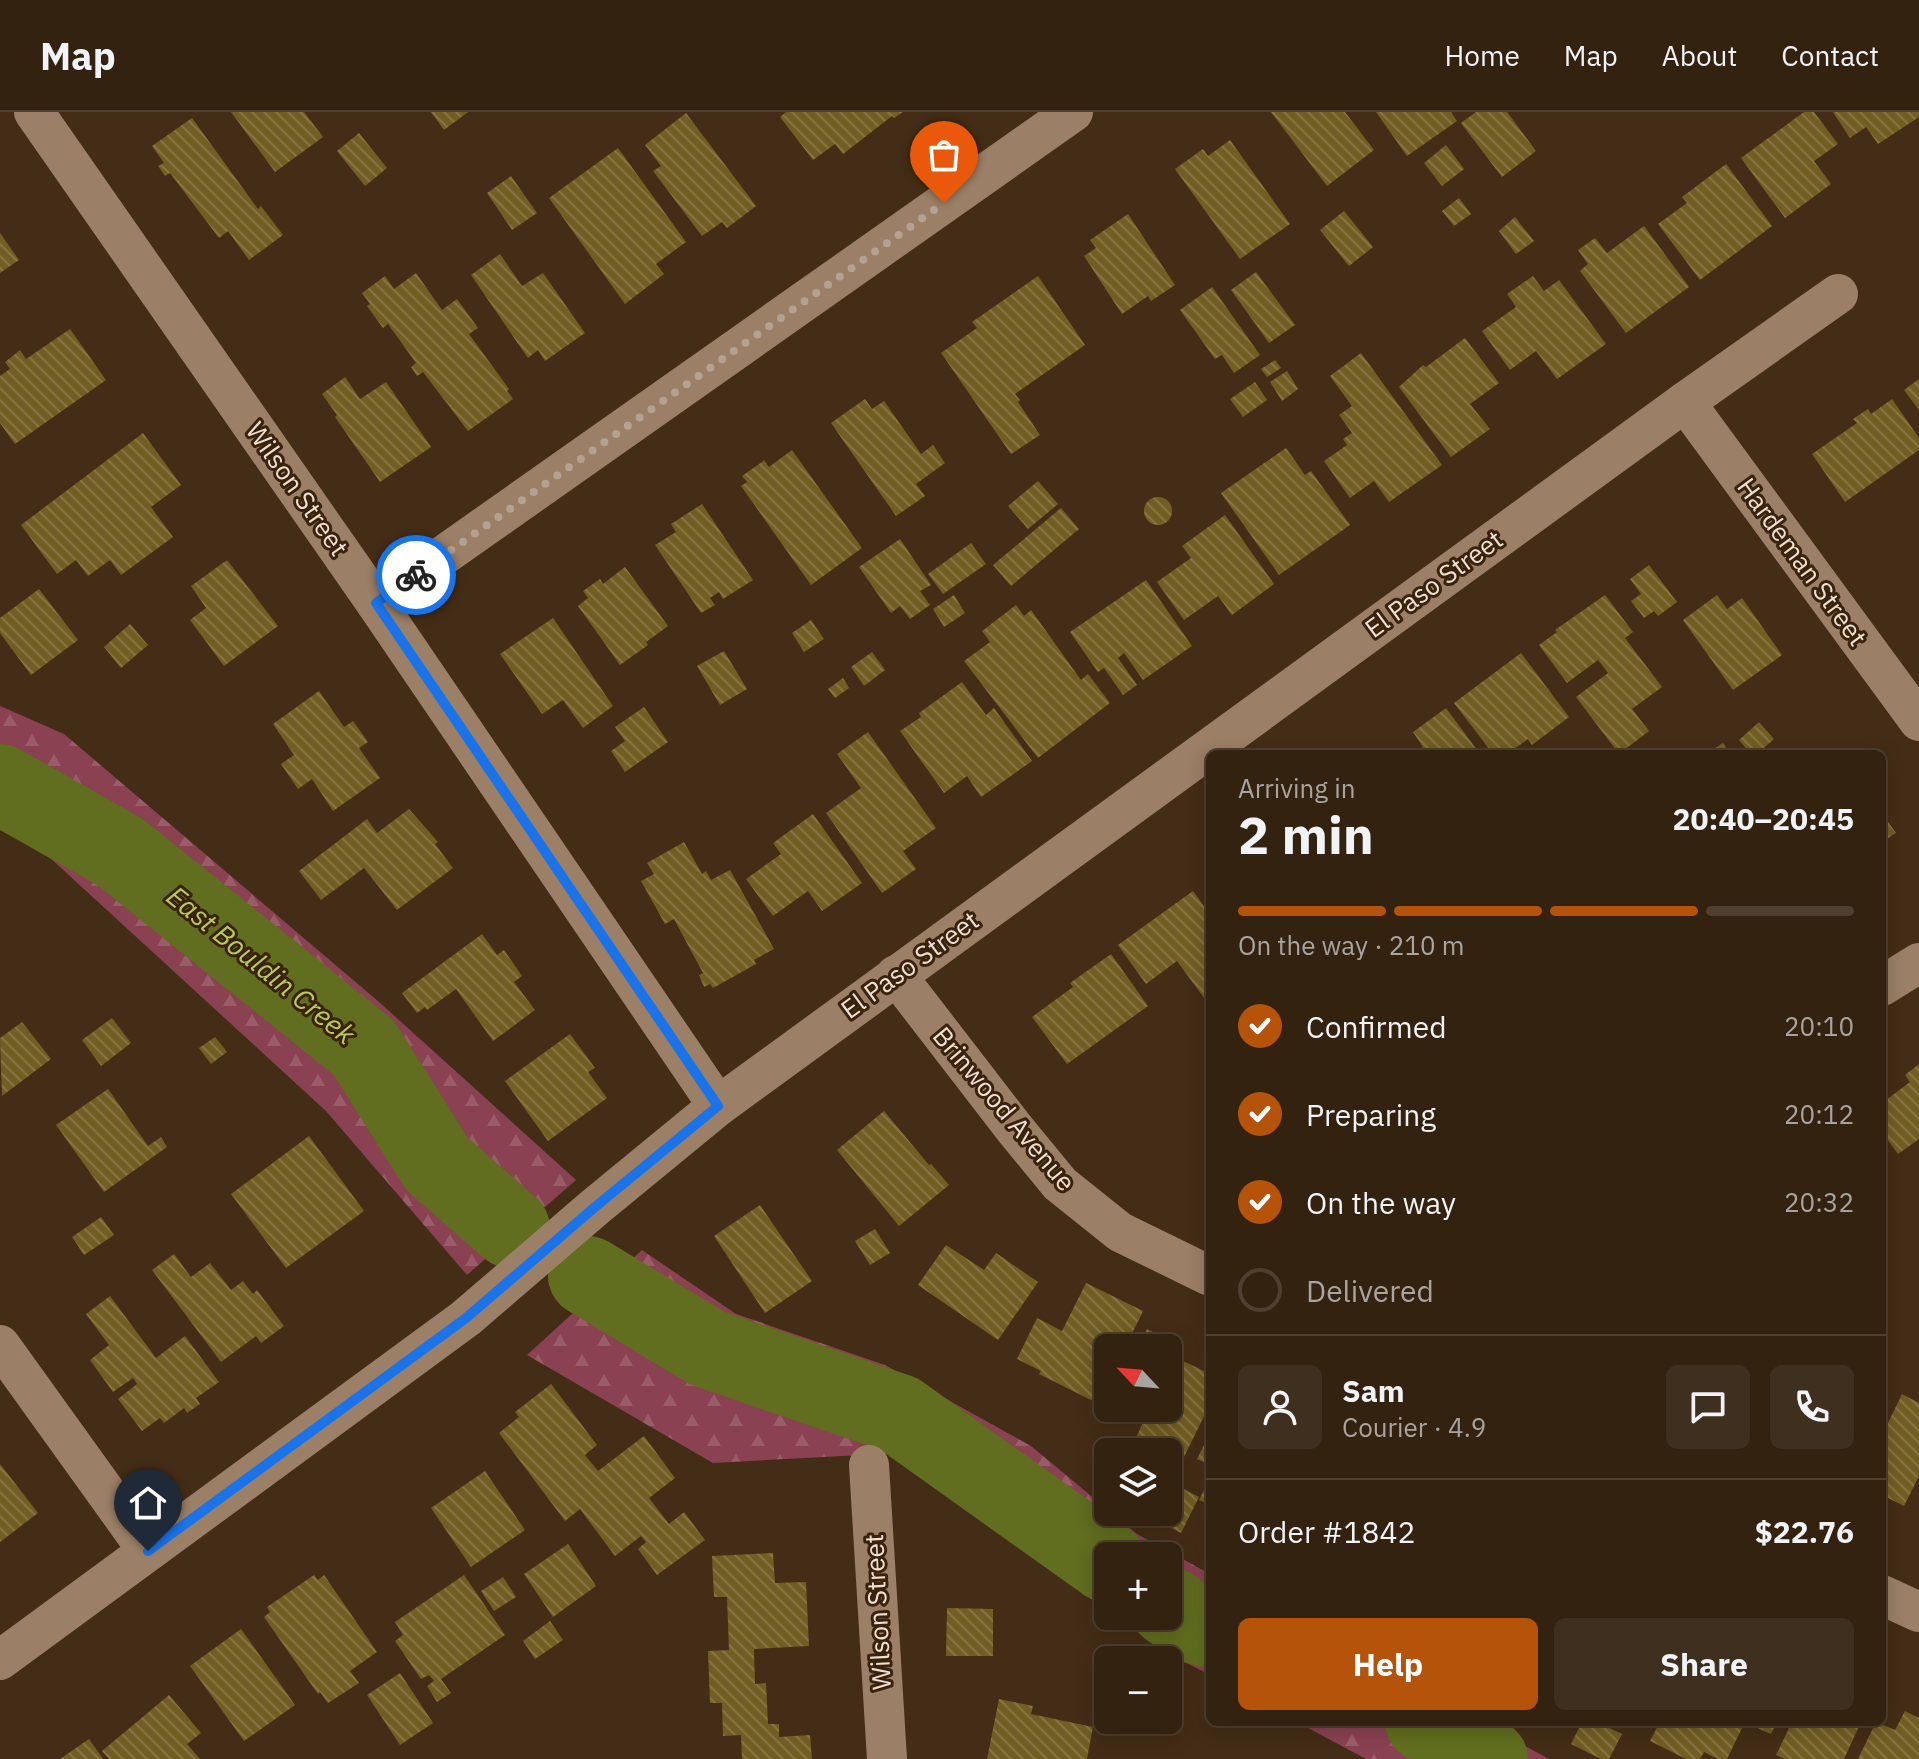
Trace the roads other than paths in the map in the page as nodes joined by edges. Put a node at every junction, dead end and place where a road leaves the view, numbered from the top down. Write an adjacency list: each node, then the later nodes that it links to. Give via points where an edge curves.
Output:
1 (34, 112): 5 (street, Wilson Street)
2 (1073, 112): 5 (street)
3 (1838, 294): 4 (street, El Paso Street)
4 (1685, 402): 6 (street, Hardeman Street); 8 (street, El Paso Street)
5 (376, 603): 10 (street, Wilson Street)
6 (1919, 721)
7 (1919, 963): 9 (street)
8 (896, 975): 10 (street, El Paso Street); 11 (street, Brinwood Avenue, via 1060,1184 1120,1232)
9 (1886, 984)
10 (718, 1106): 14 (street, El Paso Street, via 466,1318)
11 (1206, 1274)
12 (0, 1345): 14 (street)
13 (869, 1465): 18 (street, Wilson Street)
14 (148, 1551): 17 (street, El Paso Street)
15 (1886, 1597): 16 (street)
16 (1919, 1612)
17 (0, 1660)
18 (887, 1759)

